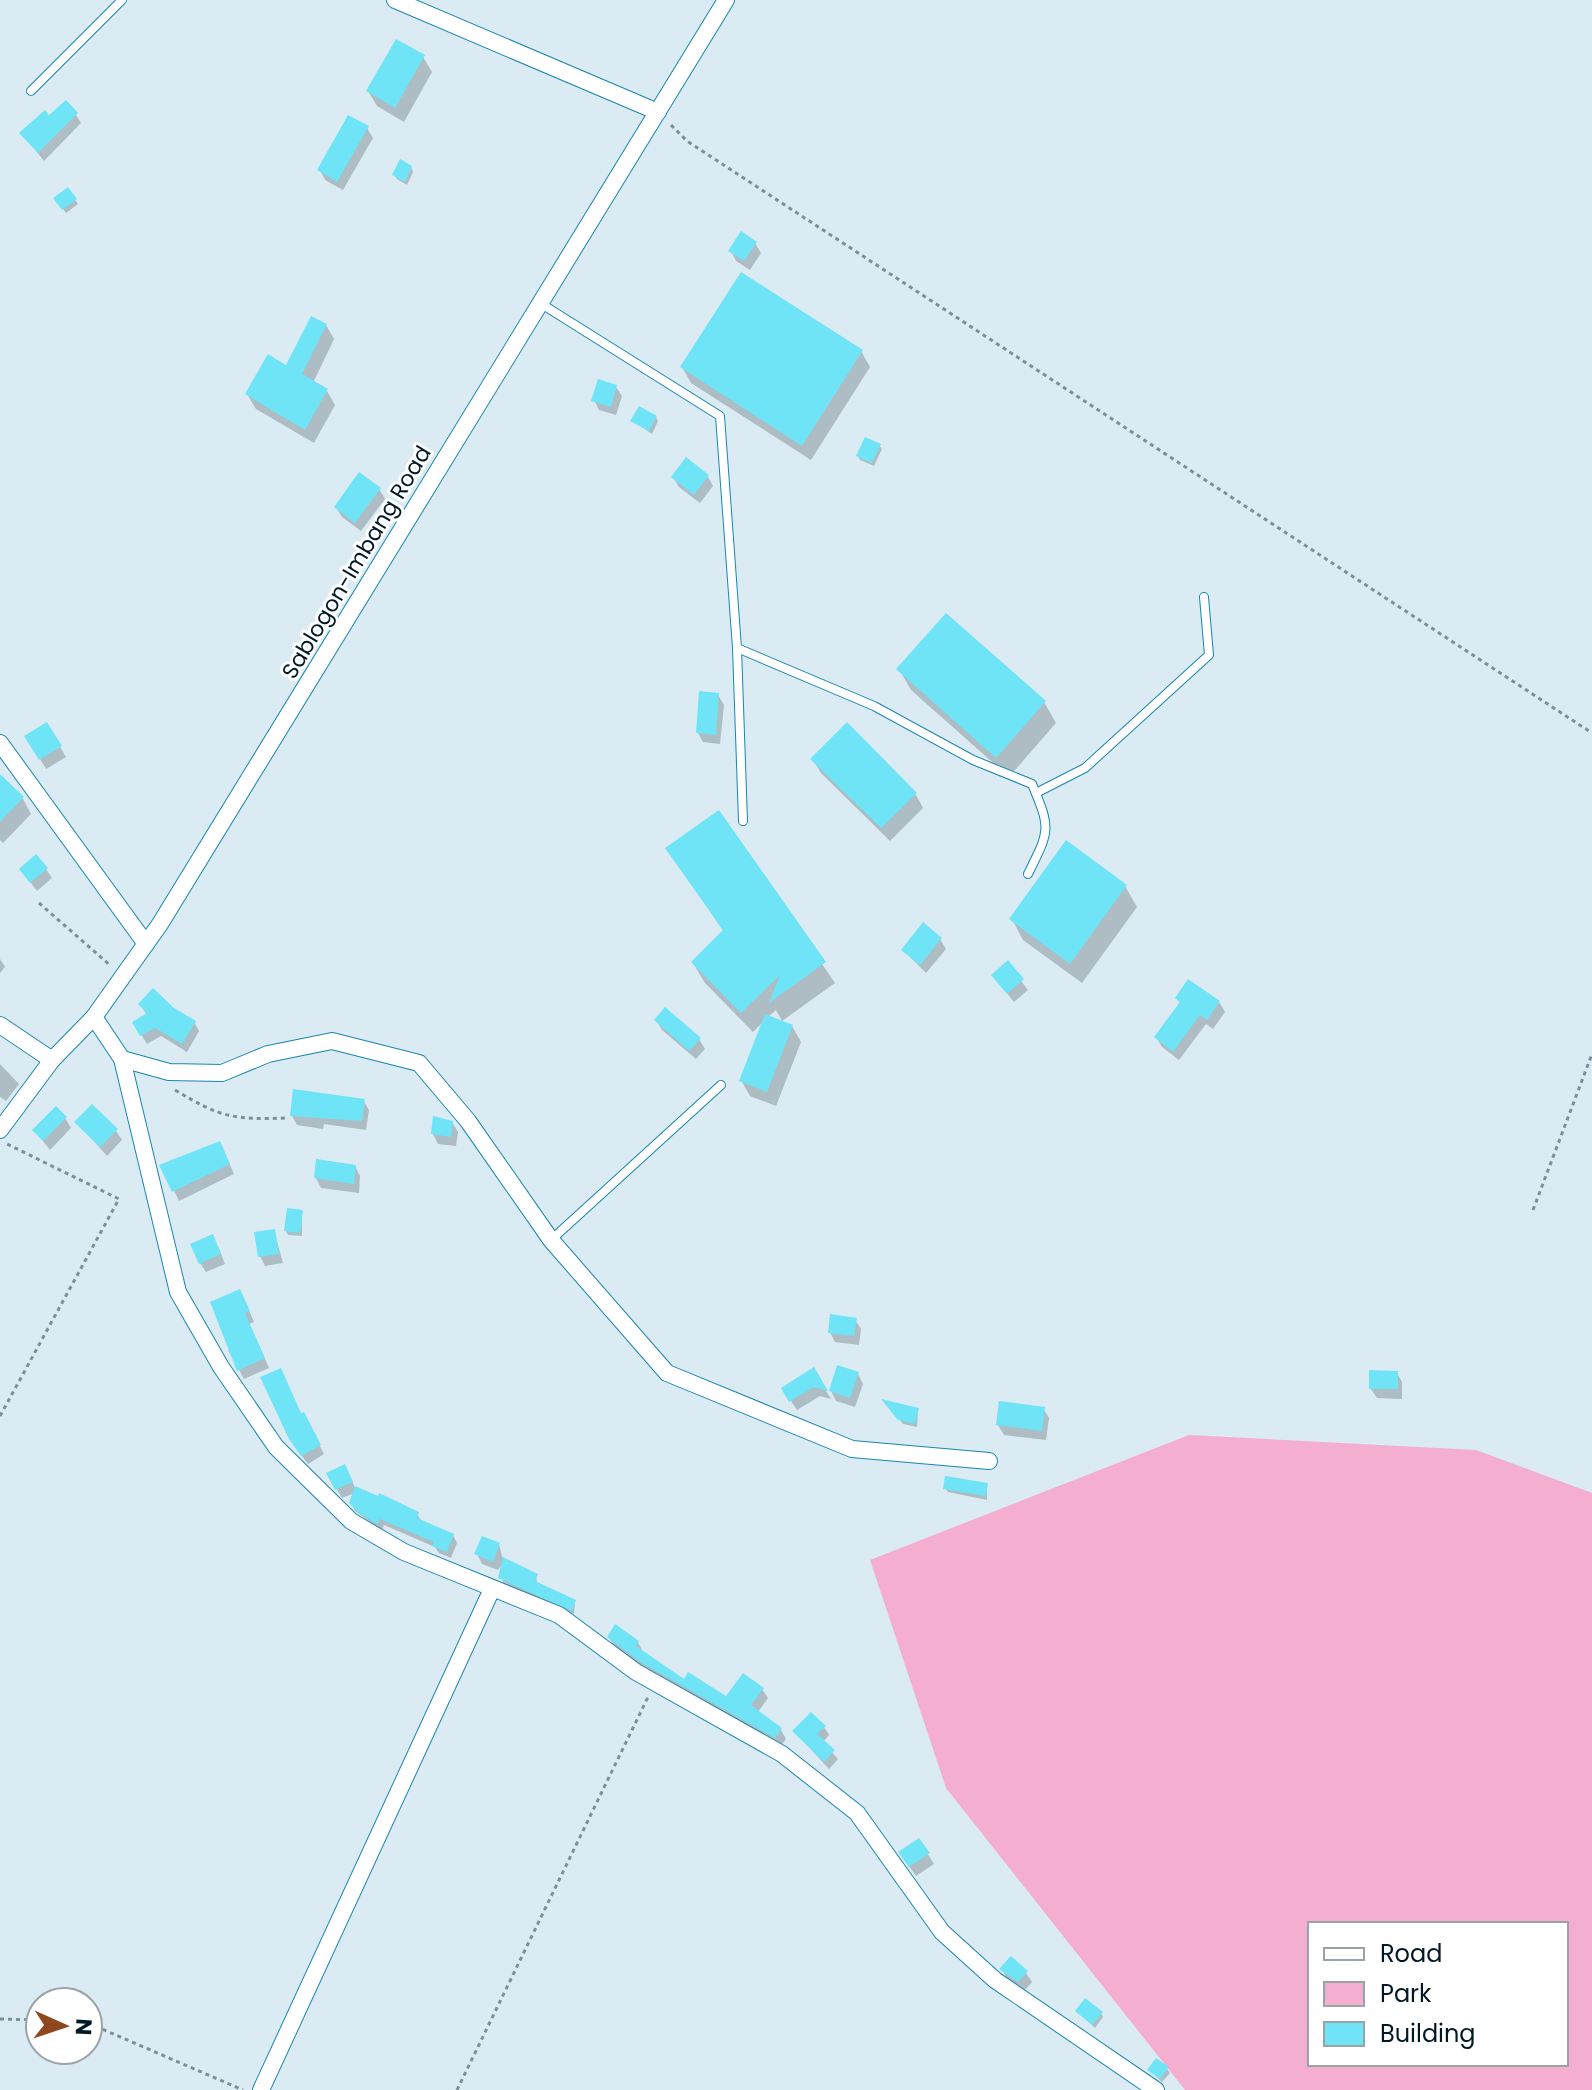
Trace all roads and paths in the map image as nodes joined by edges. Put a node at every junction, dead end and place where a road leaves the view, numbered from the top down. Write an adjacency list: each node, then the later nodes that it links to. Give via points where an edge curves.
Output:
1 (122, 0): 4 (lane)
2 (395, 0): 5 (street)
3 (726, 0): 5 (street, Sablogon-Imbang Road)
4 (31, 91)
5 (658, 112): 6 (street, Sablogon-Imbang Road); 9 (path, via 687,141)
6 (540, 303): 8 (lane, via 720,416); 15 (street, Sablogon-Imbang Road)
7 (1204, 597): 11 (lane, via 1209,655 1085,768)
8 (737, 648): 11 (lane, via 874,706 973,760 1032,784); 12 (lane)
9 (1592, 733)
10 (0, 743): 15 (street)
11 (1036, 793): 13 (lane, via 1047,835)
12 (743, 821)
13 (1028, 874)
14 (39, 903): 16 (path)
15 (146, 944): 16 (street, Sablogon-Imbang Road)
16 (122, 977): 17 (street, Sablogon-Imbang Road)
17 (94, 1017): 20 (street); 21 (street, Sablogon-Imbang Road)
18 (0, 1025): 21 (street)
19 (1592, 1054): 27 (path)
20 (122, 1059): 28 (street, via 169,1072 222,1073 268,1054 332,1041 419,1063 468,1121); 31 (street, via 178,1292 276,1447 351,1521 404,1552)
21 (52, 1060): 25 (street, Sablogon-Imbang Road)
22 (721, 1085): 28 (lane)
23 (173, 1088): 24 (path, via 239,1119)
24 (285, 1118)
25 (0, 1130)
26 (0, 1141): 29 (path, via 119,1199)
27 (1533, 1210)
28 (551, 1240): 30 (street, via 667,1373 852,1449)
29 (0, 1416)
30 (989, 1461)
31 (492, 1589): 32 (street, via 559,1615); 37 (street)
32 (655, 1683): 38 (path); 39 (street, via 782,1754 857,1813 942,1932 995,1980)
33 (0, 2019): 34 (path)
34 (24, 2020)
35 (104, 2030): 36 (path)
36 (243, 2090)
37 (261, 2090)
38 (457, 2090)
39 (1156, 2090)

